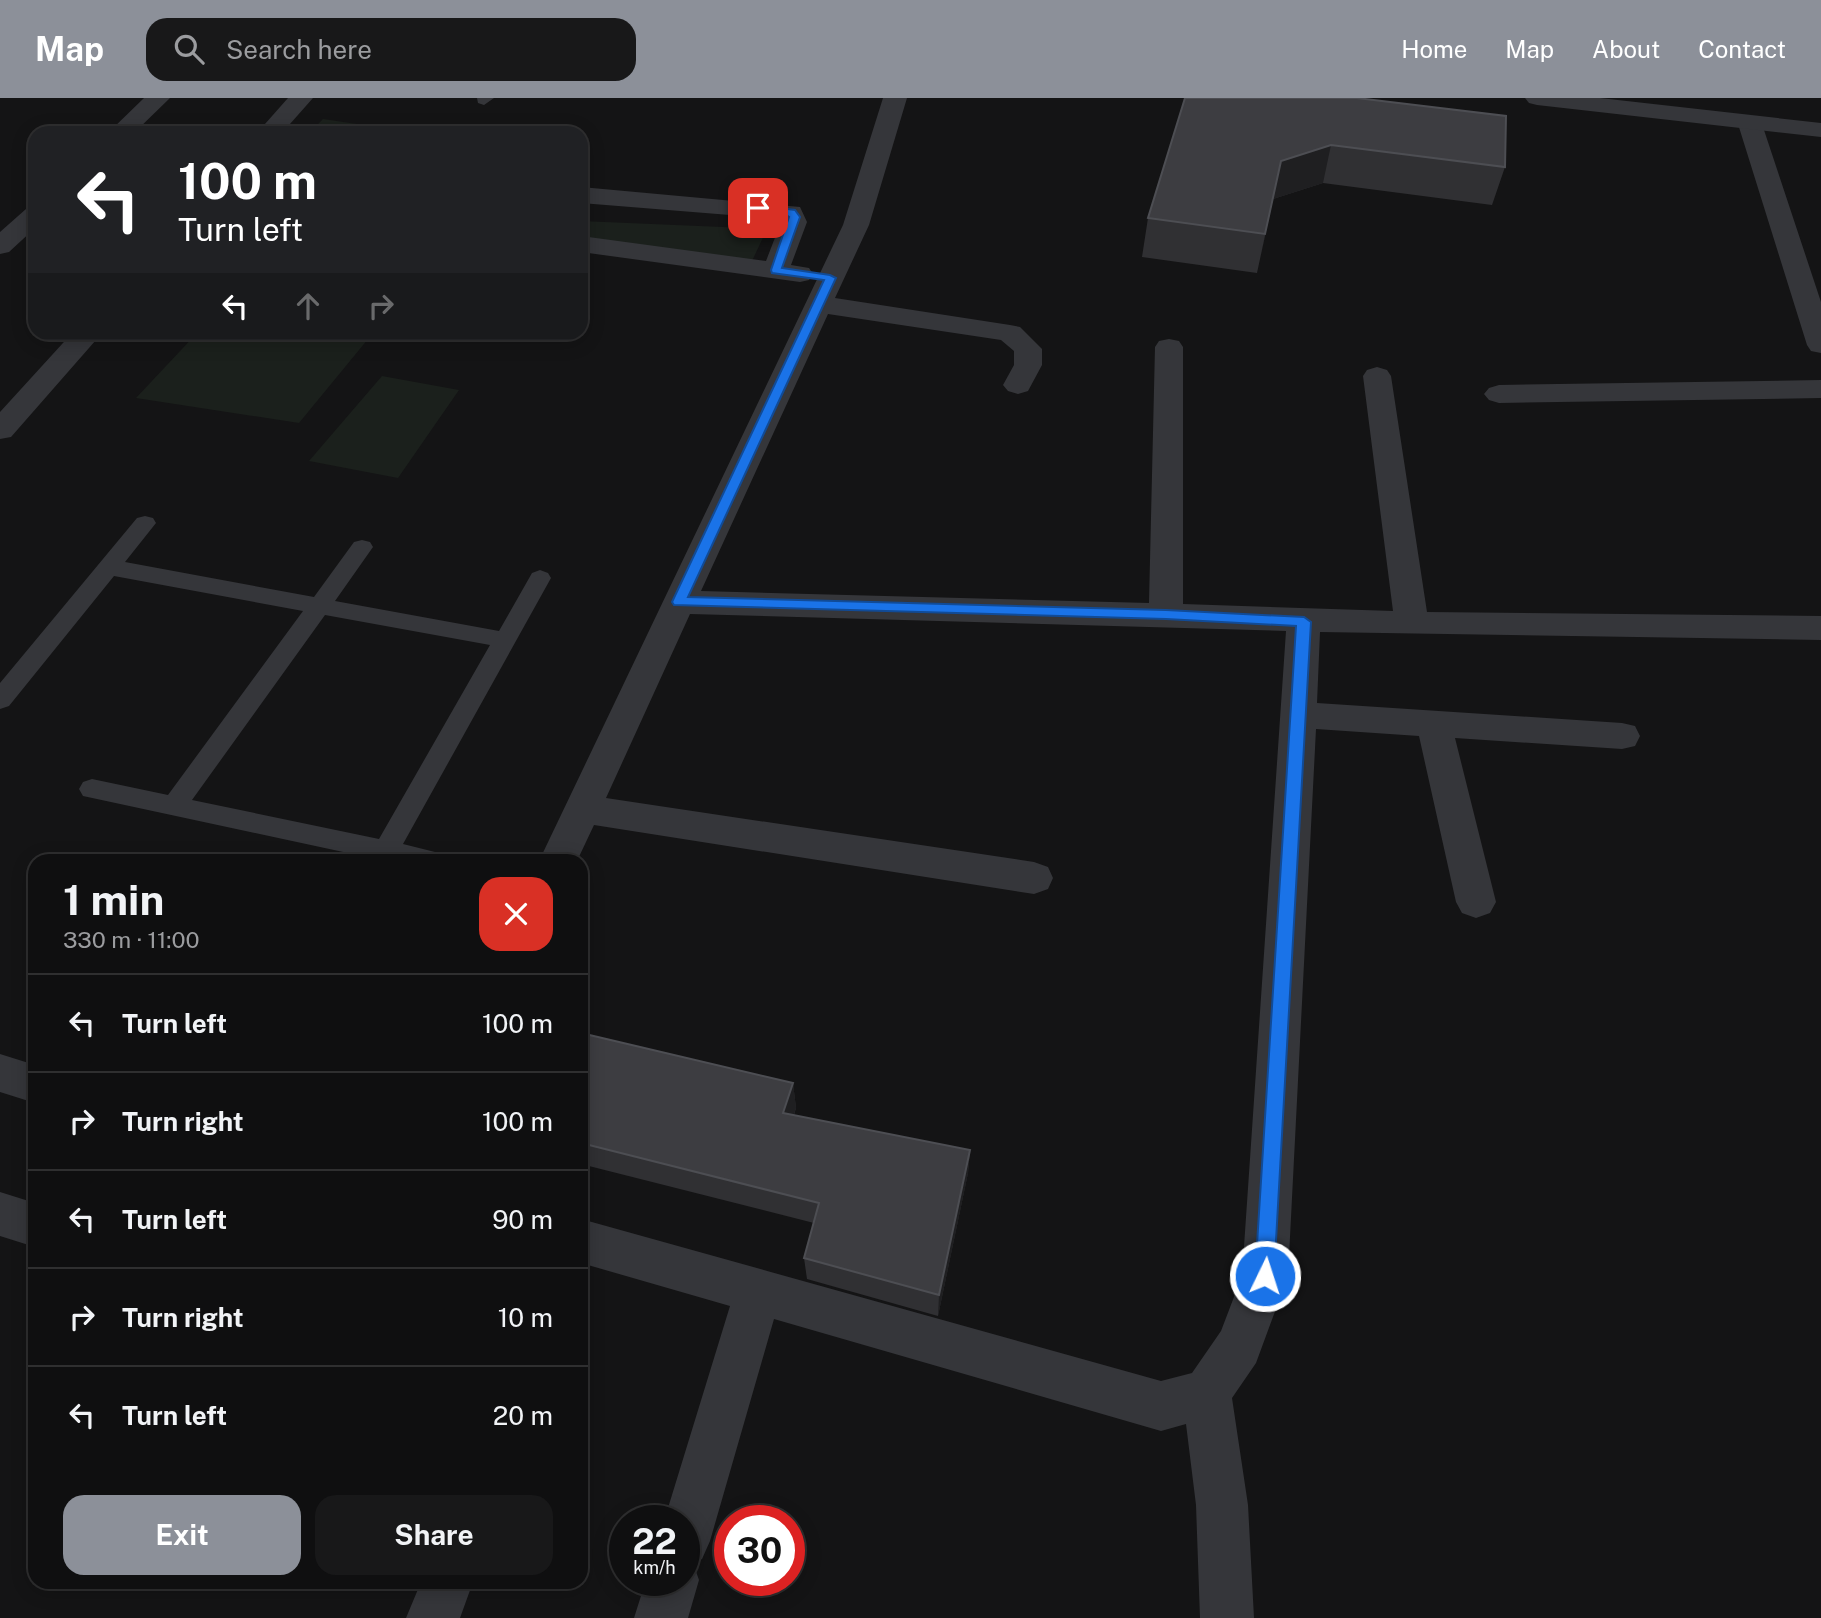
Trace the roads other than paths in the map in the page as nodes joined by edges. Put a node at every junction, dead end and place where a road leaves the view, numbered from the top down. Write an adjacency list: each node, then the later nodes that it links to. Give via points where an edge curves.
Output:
1 (158, 98): 6 (street)
2 (301, 98): 7 (street)
3 (895, 98): 14 (street, via 856,225)
4 (1537, 98): 5 (street)
5 (1750, 124): 8 (street); 17 (street)
6 (128, 126)
7 (275, 126)
8 (1821, 130)
9 (588, 196): 13 (street, via 791,212 794,222)
10 (28, 220): 12 (street)
11 (588, 245): 13 (street)
12 (0, 246)
13 (776, 270): 14 (street)
14 (830, 278): 15 (street)
15 (818, 304): 20 (street, via 1010,333 1028,349 1028,365); 28 (street)
16 (82, 340): 23 (street)
17 (1821, 345)
18 (1169, 347): 30 (street)
19 (1377, 376): 32 (street)
20 (1018, 385)
21 (1821, 389): 22 (street)
22 (1499, 394)
23 (0, 430)
24 (145, 523): 26 (lane)
25 (362, 547): 29 (lane)
26 (109, 567): 29 (lane); 35 (lane)
27 (540, 578): 34 (lane)
28 (679, 602): 30 (street); 41 (street)
29 (320, 605): 34 (lane); 40 (lane)
30 (1166, 615): 31 (street)
31 (1304, 622): 32 (street); 36 (street)
32 (1412, 624): 33 (street)
33 (1821, 628)
34 (505, 640): 42 (lane)
35 (0, 700)
36 (1300, 715): 37 (street); 53 (street, via 1265,1276 1239,1346)
37 (1434, 724): 38 (street); 46 (street)
38 (1622, 736)
39 (92, 789): 40 (lane)
40 (174, 806): 42 (lane)
41 (583, 809): 44 (street); 45 (street)
42 (386, 851): 43 (lane)
43 (400, 854)
44 (561, 854)
45 (1034, 878)
46 (1476, 902)
47 (0, 1073): 48 (street)
48 (28, 1082)
49 (0, 1214): 50 (street)
50 (28, 1223)
51 (588, 1243): 52 (street)
52 (759, 1290): 53 (street, via 1161,1406); 54 (street)
53 (1207, 1393): 59 (street, via 1222,1505)
54 (695, 1505)
55 (444, 1589): 57 (street)
56 (668, 1596): 58 (street)
57 (433, 1618)
58 (661, 1618)
59 (1227, 1618)

